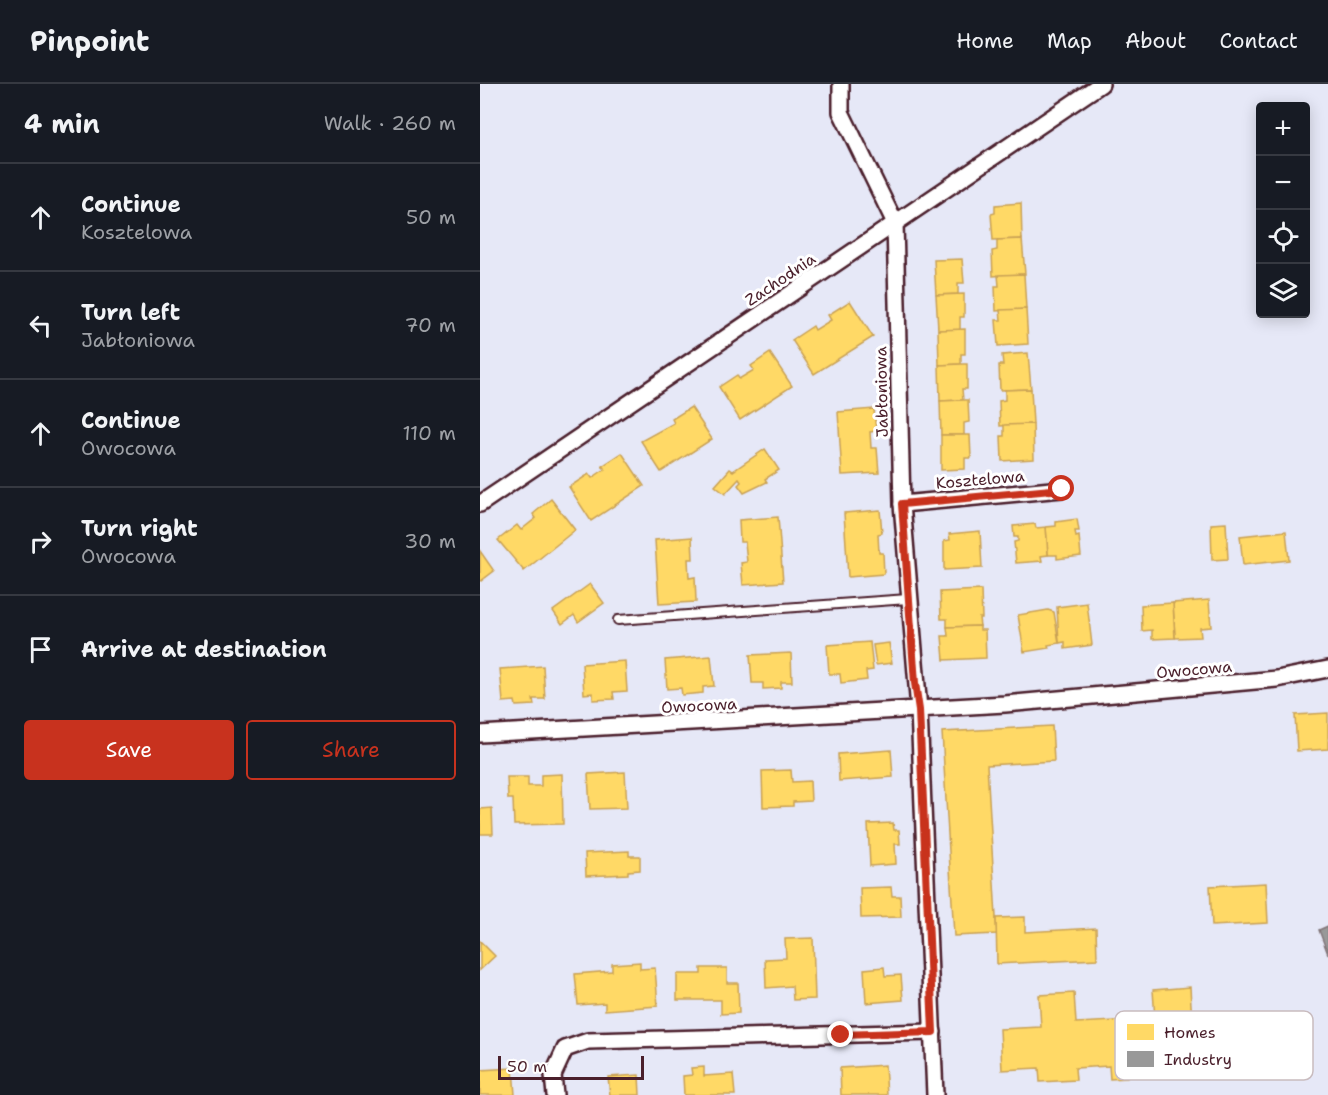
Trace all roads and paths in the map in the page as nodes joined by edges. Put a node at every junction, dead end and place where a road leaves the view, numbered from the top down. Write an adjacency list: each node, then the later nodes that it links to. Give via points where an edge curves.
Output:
1 (841, 84): 3 (street, Jabłoniowa, via 841,112)
2 (1101, 84): 3 (street, Zachodnia)
3 (895, 223): 5 (street, Zachodnia); 6 (street, Jabłoniowa)
4 (1062, 489): 6 (street, Kosztelowa)
5 (480, 504)
6 (902, 504): 7 (street, Jabłoniowa)
7 (908, 598): 8 (lane); 10 (street, Jabłoniowa)
8 (618, 620)
9 (1328, 669): 10 (street, Owocowa, via 1277,679)
10 (919, 710): 11 (street, Owocowa); 12 (street)
11 (480, 734)
12 (933, 1032): 13 (street, via 588,1041 566,1049 553,1075); 14 (street)
13 (555, 1095)
14 (935, 1095)

